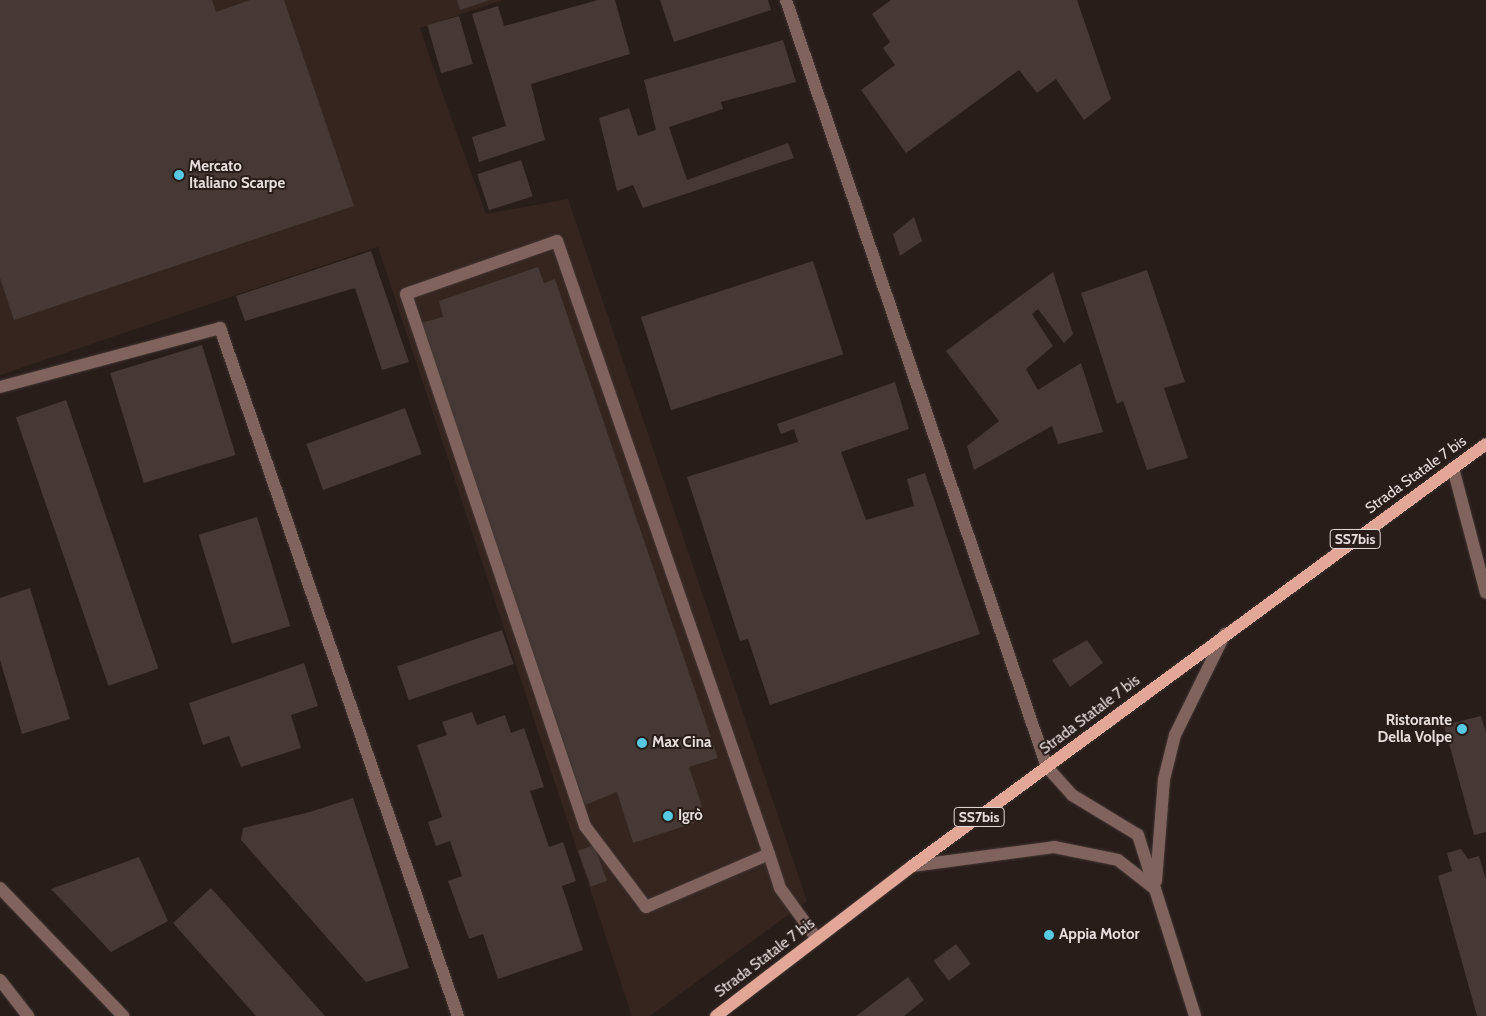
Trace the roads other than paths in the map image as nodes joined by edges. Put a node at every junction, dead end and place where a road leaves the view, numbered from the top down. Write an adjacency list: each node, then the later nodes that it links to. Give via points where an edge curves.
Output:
1 (786, 0): 7 (street)
2 (0, 387): 16 (street, via 220,328)
3 (1486, 444): 4 (main road, Strada Statale 7 bis / SS7bis)
4 (1453, 468): 5 (street); 6 (main road, Strada Statale 7 bis / SS7bis)
5 (1486, 593)
6 (1225, 634): 7 (main road, Strada Statale 7 bis / SS7bis); 11 (street, via 1175,735 1164,779)
7 (1047, 767): 9 (main road, Strada Statale 7 bis / SS7bis); 11 (street, via 1072,795 1138,835)
8 (769, 854): 8 (street, via 557,241 406,294 585,826 646,907); 12 (street, via 780,888)
9 (912, 866): 11 (street, via 1054,847 1118,860); 12 (main road, Strada Statale 7 bis / SS7bis)
10 (0, 888): 15 (street)
11 (1156, 889): 18 (street)
12 (817, 939): 17 (main road, Strada Statale 7 bis / SS7bis)
13 (0, 980): 14 (street)
14 (28, 1016)
15 (123, 1016)
16 (458, 1016)
17 (716, 1016)
18 (1195, 1016)

